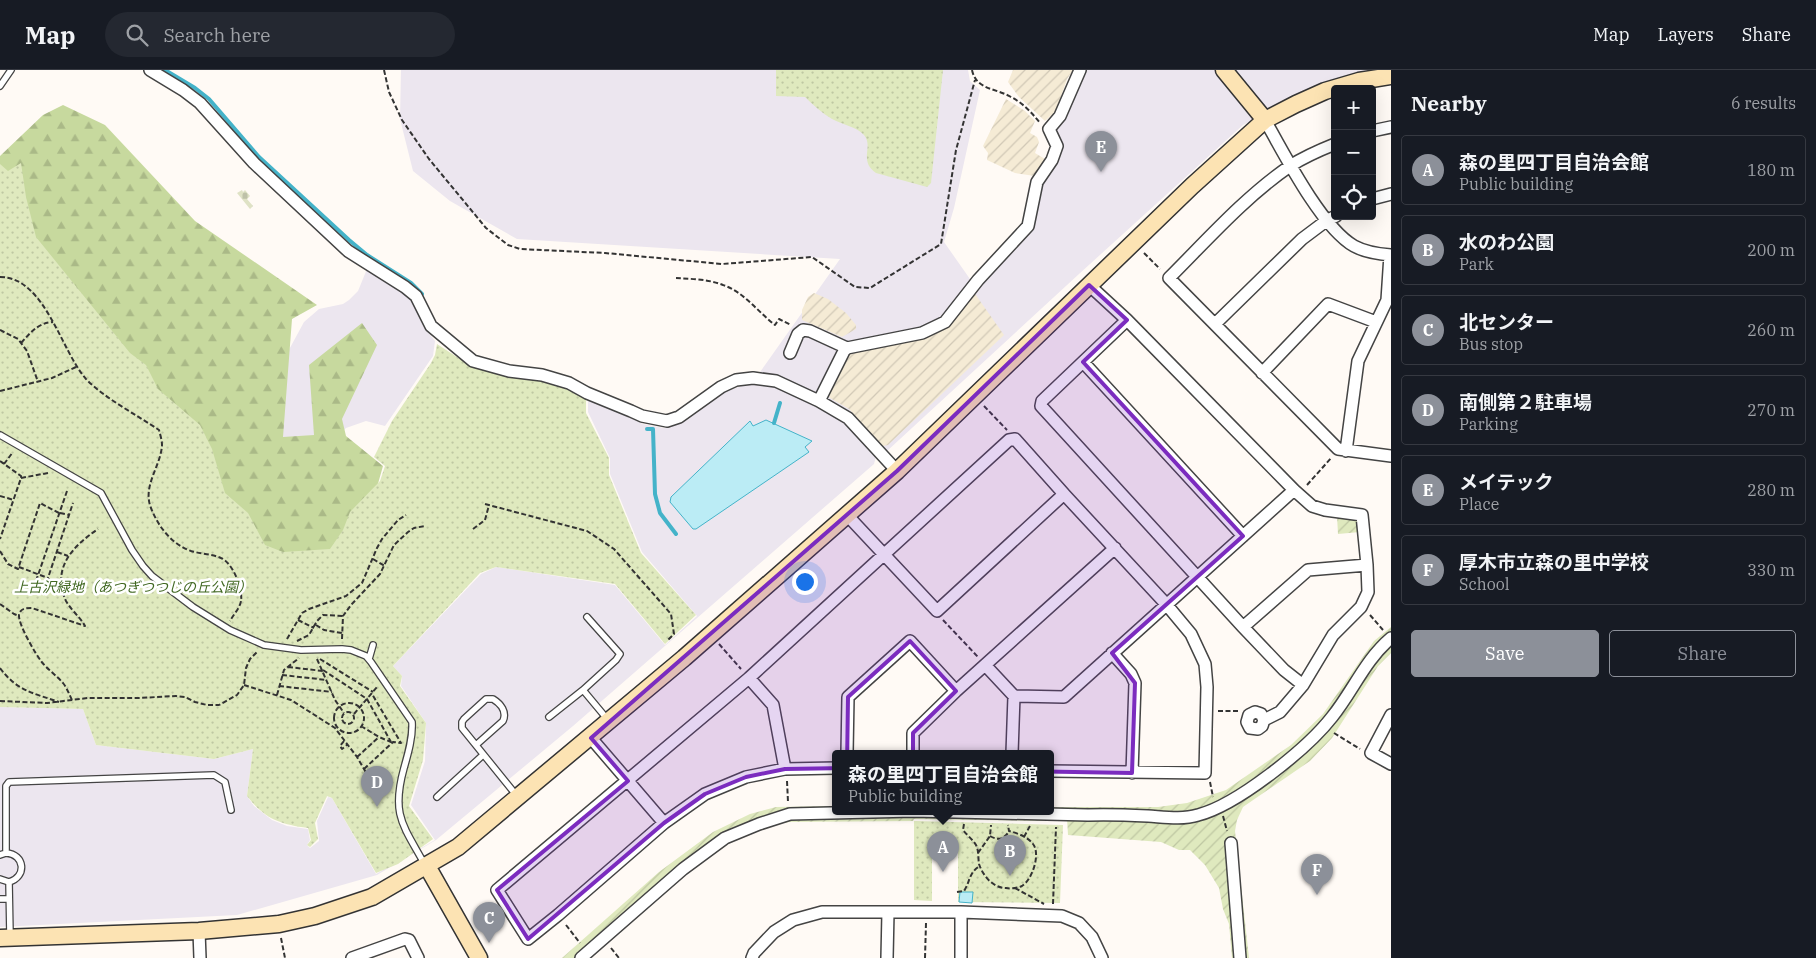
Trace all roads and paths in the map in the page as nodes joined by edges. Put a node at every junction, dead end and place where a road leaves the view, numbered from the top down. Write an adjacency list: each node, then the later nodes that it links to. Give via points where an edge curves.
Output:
1 (11, 70): 9 (lane)
2 (150, 70): 41 (street, via 200,103 254,163 348,251 416,296 431,326 473,361 542,375 642,416 667,421 736,380 767,378)
3 (384, 70): 8 (path, via 389,92 402,120 429,159 486,228 508,245 520,249 722,264 812,257 855,287 870,288 941,244 956,150)
4 (972, 70): 8 (path)
5 (1080, 70): 12 (street, via 1060,116)
6 (1224, 70): 10 (street)
7 (1391, 76): 10 (street, via 1325,90)
8 (975, 80): 12 (path, via 1024,105)
9 (0, 86)
10 (1266, 120): 15 (street); 20 (street)
11 (1391, 127): 13 (street)
12 (1048, 129): 33 (street, via 1057,146 1037,182 1028,226 944,322 922,333)
13 (1376, 130)
14 (1331, 146): 15 (street)
15 (1291, 166): 18 (street); 24 (street, via 1265,184)
16 (1391, 194): 17 (street)
17 (1376, 198)
18 (1331, 218): 29 (street, via 1302,239)
19 (1332, 220): 21 (street, via 1339,235 1353,246)
20 (1133, 242): 24 (path); 25 (street)
21 (1391, 255): 28 (street, via 1387,300)
22 (0, 277): 27 (path, via 22,284 46,308)
23 (676, 278): 31 (path, via 724,285 738,292 775,325 779,319)
24 (1169, 278): 29 (street)
25 (1089, 285): 26 (street); 40 (street)
26 (1127, 320): 35 (street); 52 (street)
27 (53, 322): 32 (path, via 35,328); 36 (path)
28 (1376, 322): 37 (street, via 1328,304); 45 (street, via 1358,361)
29 (1215, 324): 37 (street)
30 (0, 330): 32 (path)
31 (802, 331): 33 (street, via 810,330); 34 (street)
32 (21, 343): 38 (path)
33 (847, 348): 41 (street)
34 (790, 353)
35 (1083, 362): 67 (street); 79 (street, via 1042,401 1041,406)
36 (76, 367): 38 (path); 91 (path, via 88,381 159,430 162,445 149,487 149,505 169,538 189,550 223,558 236,576 242,593 241,603)
37 (1262, 373): 45 (street)
38 (38, 382): 39 (path)
39 (0, 391)
40 (975, 395): 43 (path); 50 (street)
41 (819, 401): 50 (street, via 848,418)
42 (0, 436): 44 (lane)
43 (1015, 439): 54 (street); 73 (street, via 1010,440)
44 (17, 446): 48 (path); 49 (lane)
45 (1342, 450): 46 (street); 52 (path, via 1302,491)
46 (1391, 456)
47 (0, 461): 48 (path)
48 (4, 464): 51 (path)
49 (60, 470): 51 (path); 91 (lane, via 101,493 132,550 152,576)
50 (897, 471): 62 (street)
51 (21, 478): 56 (path)
52 (1294, 490): 67 (street); 75 (street, via 1312,506 1362,515)
53 (67, 491): 60 (path)
54 (1064, 494): 69 (street); 85 (street)
55 (0, 496): 56 (path)
56 (14, 500): 68 (path)
57 (73, 503): 63 (path)
58 (485, 504): 59 (path)
59 (489, 505): 66 (path, via 485,520); 96 (path, via 587,532 614,548 670,614 674,634)
60 (60, 513): 63 (path); 77 (path, via 40,503); 78 (path)
61 (406, 515): 74 (path, via 382,539)
62 (846, 515): 73 (street); 94 (street)
63 (69, 516): 71 (path)
64 (425, 526): 76 (path, via 405,534 392,548)
65 (98, 529): 72 (path)
66 (473, 529)
67 (1243, 536): 79 (street)
68 (0, 539)
69 (1115, 548): 83 (street); 105 (street)
70 (0, 551): 77 (path, via 8,564)
71 (57, 552): 72 (path); 80 (path)
72 (68, 556): 81 (path, via 62,576)
73 (884, 556): 85 (street); 109 (street)
74 (373, 559): 76 (path); 89 (path, via 362,583 351,592 309,609)
75 (1367, 565): 84 (street, via 1368,592); 92 (street, via 1308,570)
76 (384, 566): 87 (path)
77 (19, 567): 78 (path)
78 (38, 574): 80 (path); 80 (path, via 36,581 40,587 45,587)
79 (1198, 576): 83 (street); 92 (street)
80 (48, 578): 81 (path, via 56,590)
81 (63, 592): 86 (path, via 70,608 85,626 32,608 24,608)
82 (0, 604): 86 (path)
83 (1166, 604): 102 (street); 127 (street, via 1190,634 1205,664)
84 (1361, 606): 95 (path); 113 (street, via 1332,635)
85 (937, 611): 105 (path)
86 (19, 616): 122 (path, via 36,654 65,685)
87 (343, 616): 90 (path, via 323,615); 93 (path)
88 (587, 617): 115 (lane, via 620,654)
89 (298, 620): 90 (path); 99 (path)
90 (314, 626): 93 (path); 99 (path, via 309,635)
91 (226, 627): 97 (lane)
92 (1243, 627): 113 (street)
93 (342, 633): 100 (path)
94 (711, 635): 109 (path); 134 (street)
95 (1391, 638): 137 (street, via 1370,659 1333,717)
96 (668, 640)
97 (264, 645): 99 (lane); 112 (path, via 250,659)
98 (374, 645): 103 (lane)
99 (287, 648): 101 (lane)
100 (342, 649): 101 (lane); 103 (lane)
101 (304, 650): 104 (path)
102 (1112, 653): 120 (street, via 1064,697); 155 (street, via 1135,683)
103 (369, 659): 111 (lane)
104 (288, 666): 107 (path); 108 (path)
105 (986, 666): 116 (street); 120 (street)
106 (0, 668): 124 (path, via 20,688)
107 (323, 670): 110 (path); 118 (path, via 315,656); 121 (path)
108 (282, 675): 110 (path); 114 (path)
109 (749, 678): 153 (street, via 773,706); 157 (street)
110 (328, 680): 117 (path)
111 (384, 680): 118 (path); 179 (lane, via 412,722 398,788 398,809 400,820)
112 (244, 685): 119 (path); 122 (path, via 238,695 219,705 176,696)
113 (1303, 685): 131 (street, via 1280,712 1264,720 1262,727 1253,729 1247,723)
114 (278, 686): 117 (path); 119 (path)
115 (583, 690): 132 (lane); 134 (lane)
116 (956, 691): 144 (street, via 910,641 848,697); 145 (street, via 913,733)
117 (332, 692): 125 (path)
118 (372, 693): 121 (path); 141 (path, via 401,743)
119 (277, 695): 136 (path)
120 (1014, 696): 146 (street)
121 (366, 699): 126 (path); 141 (path)
122 (72, 700): 124 (path)
123 (0, 701): 124 (path)
124 (60, 702)
125 (340, 706): 126 (path, via 351,703); 128 (path); 136 (path, via 334,716)
126 (360, 709): 129 (path); 135 (path, via 363,717)
127 (1207, 711): 131 (path, via 1244,711); 156 (street)
128 (344, 713): 129 (path); 133 (path)
129 (354, 714): 133 (path, via 351,724)
130 (1391, 715): 147 (street)
131 (1248, 716)
132 (549, 717)
133 (343, 722): 136 (path)
134 (610, 722): 139 (street)
135 (361, 726): 136 (path, via 352,733); 138 (path)
136 (335, 727): 140 (path)
137 (1323, 727): 147 (path); 163 (street, via 1309,743 1269,774)
138 (380, 737): 141 (path); 149 (path)
139 (590, 738): 157 (street); 161 (street)
140 (345, 740): 142 (path); 142 (path, via 340,746 342,749)
141 (392, 742): 152 (path)
142 (348, 744): 149 (path)
143 (476, 745): 143 (lane, via 462,728 462,722 486,699 493,699 504,710 505,718); 148 (lane)
144 (848, 750)
145 (913, 750)
146 (1012, 750)
147 (1371, 753): 150 (street)
148 (483, 755): 160 (lane); 161 (lane)
149 (357, 756): 152 (path)
150 (1391, 764)
151 (832, 768): 153 (street)
152 (364, 769): 159 (path)
153 (785, 769): 172 (street, via 725,785 705,794)
154 (1054, 772): 155 (street)
155 (1132, 773): 156 (street)
156 (1205, 773): 163 (path)
157 (628, 781): 172 (street); 189 (street, via 497,890 528,939)
158 (787, 784): 162 (path)
159 (375, 788)
160 (437, 797)
161 (518, 798): 179 (street, via 458,847)
162 (788, 799)
163 (1217, 807): 167 (street, via 1198,815 1175,818); 175 (path)
164 (231, 810): 177 (lane, via 225,782 214,775 9,782 6,786)
165 (832, 813): 194 (street, via 790,814 725,838 683,869)
166 (1054, 814): 167 (street)
167 (1057, 814): 190 (path)
168 (968, 815): 176 (path, via 963,830 976,845)
169 (992, 815): 171 (street)
170 (1028, 815): 171 (street)
171 (999, 816): 173 (path, via 1008,824); 174 (path, via 990,825)
172 (664, 823): 189 (street)
173 (1009, 831): 174 (path, via 1004,838); 182 (path, via 1024,837 1036,851 1034,869 1028,880)
174 (990, 836): 176 (path)
175 (1231, 843): 205 (street)
176 (978, 853): 178 (path)
177 (3, 854): 181 (lane, via 13,854 22,866 16,880)
178 (980, 866): 182 (path, via 988,880 1004,888); 183 (path, via 970,875 964,891)
179 (427, 867): 191 (street, via 372,896 315,916); 199 (street)
180 (0, 878): 181 (lane)
181 (9, 882): 185 (lane)
182 (1015, 888): 190 (path, via 1045,905)
183 (957, 892)
184 (0, 899): 185 (lane)
185 (9, 899): 193 (lane)
186 (888, 912): 187 (street); 200 (street, via 822,912 793,920 774,932); 201 (street)
187 (926, 912): 188 (street); 202 (path)
188 (961, 912): 190 (street); 203 (street)
189 (558, 915): 194 (path)
190 (1050, 915): 204 (street, via 1079,923 1092,937)
191 (279, 924): 192 (street); 196 (path)
192 (199, 932): 193 (street); 195 (street)
193 (5, 938)
194 (584, 955)
195 (200, 958)
196 (285, 958)
197 (352, 958): 198 (street, via 405,938)
198 (418, 958)
199 (479, 958)
200 (752, 958)
201 (887, 958)
202 (925, 958)
203 (961, 958)
204 (1102, 958)
205 (1240, 958)

